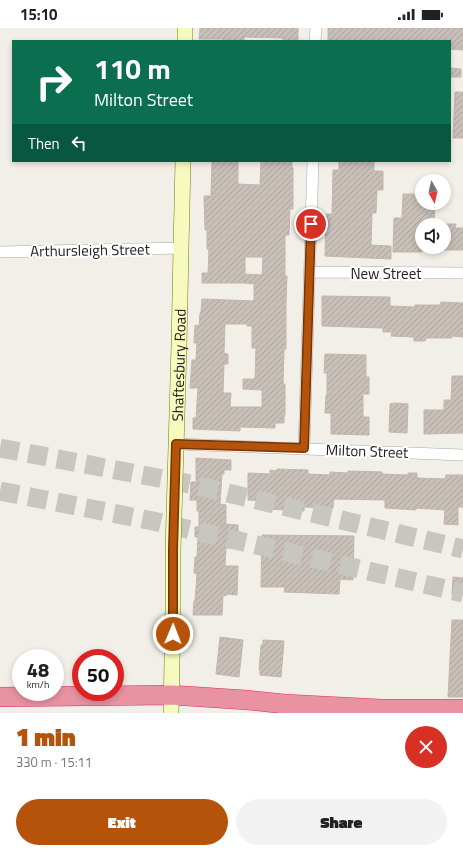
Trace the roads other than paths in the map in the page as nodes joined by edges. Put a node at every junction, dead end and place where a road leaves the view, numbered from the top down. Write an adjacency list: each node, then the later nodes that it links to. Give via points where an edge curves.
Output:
1 (185, 28): 3 (main road)
2 (316, 28): 4 (street)
3 (185, 40)
4 (315, 40)
5 (183, 162): 7 (main road, Shaftesbury Road)
6 (313, 162): 9 (street)
7 (180, 248): 8 (street, Arthursleigh Street); 11 (main road, Shaftesbury Road)
8 (0, 252)
9 (310, 272): 10 (street, New Street); 12 (street)
10 (463, 273)
11 (176, 444): 12 (street, Milton Street); 15 (main road, Shaftesbury Road)
12 (304, 448): 13 (street, Milton Street)
13 (463, 455)
14 (0, 697): 16 (highway)
15 (171, 704): 16 (highway); 17 (highway, via 240,699 381,709)
16 (24, 705)
17 (463, 709)

